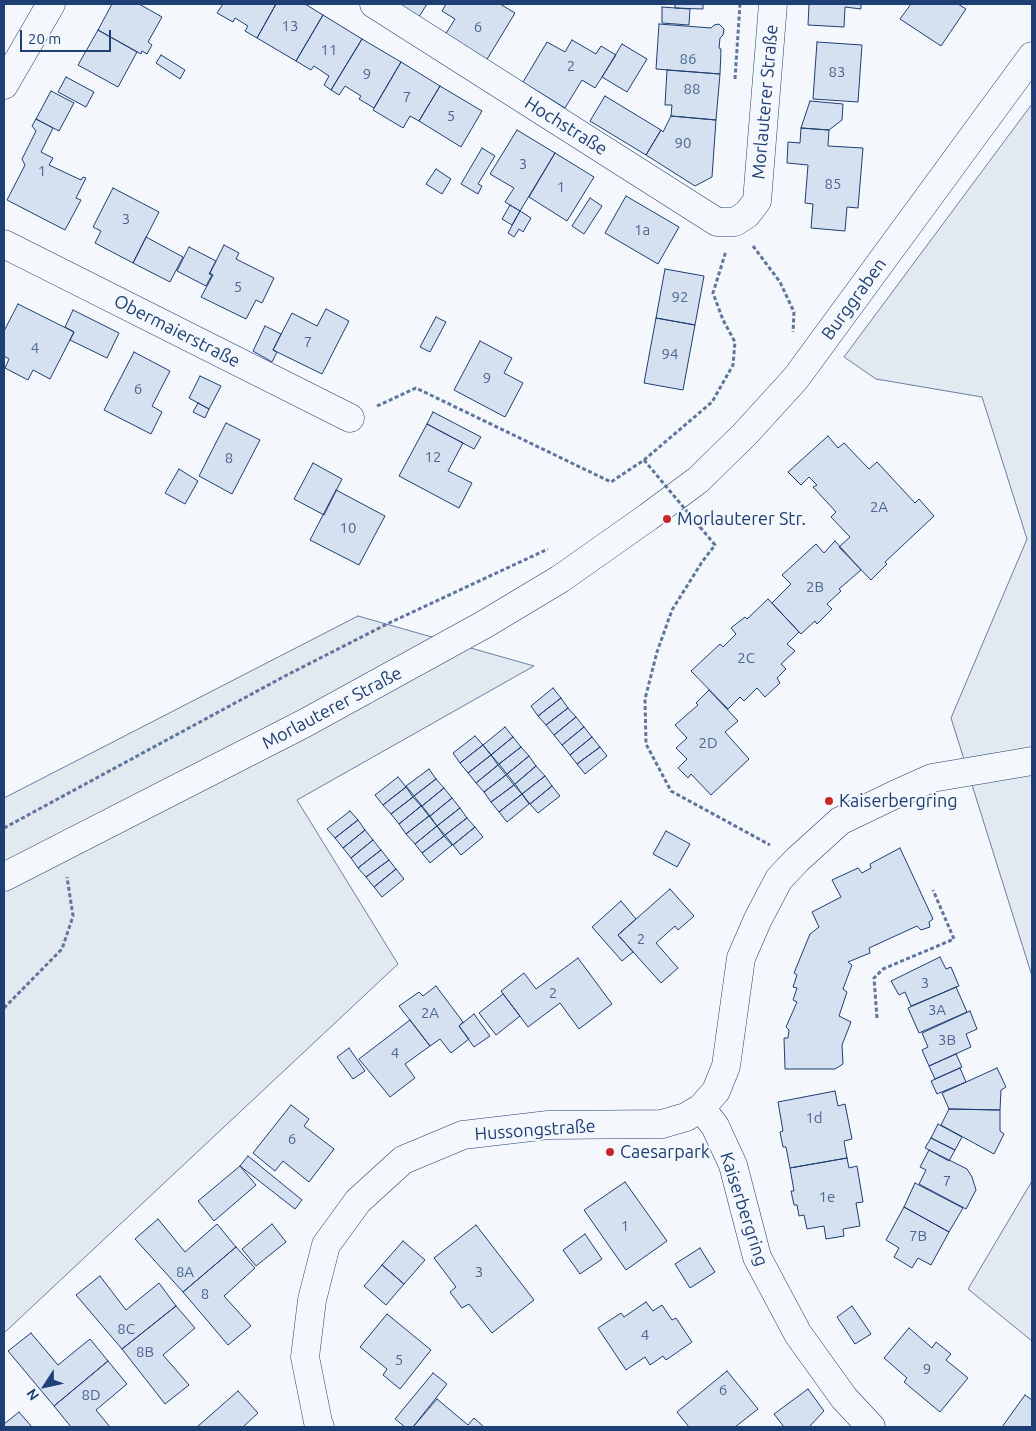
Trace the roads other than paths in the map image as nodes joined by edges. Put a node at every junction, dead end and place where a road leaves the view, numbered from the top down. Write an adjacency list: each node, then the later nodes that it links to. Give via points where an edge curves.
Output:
1 (51, 4): 5 (street)
2 (374, 4): 6 (street, Hochstraße, via 717,222 735,222 748,214)
3 (773, 4): 6 (street, Morlauterer Straße)
4 (1032, 56): 9 (street, Burggraben, via 796,378 698,480)
5 (4, 85)
6 (756, 201)
7 (4, 244): 8 (street, Obermaierstraße)
8 (350, 418)
9 (648, 518): 11 (street, Morlauterer Straße, via 560,579 485,624 305,724)
10 (1032, 761): 12 (street, via 932,778 840,821 797,860 779,879 741,958 726,1066 716,1091)
11 (4, 877)
12 (700, 1108): 13 (street, Hussongstraße, via 686,1117 662,1124 548,1125 463,1135 403,1160 358,1201 326,1245 312,1300 305,1357); 14 (street, Kaiserbergring, via 715,1126 733,1165 757,1257 793,1326 844,1398)
13 (320, 1427)
14 (871, 1427)

